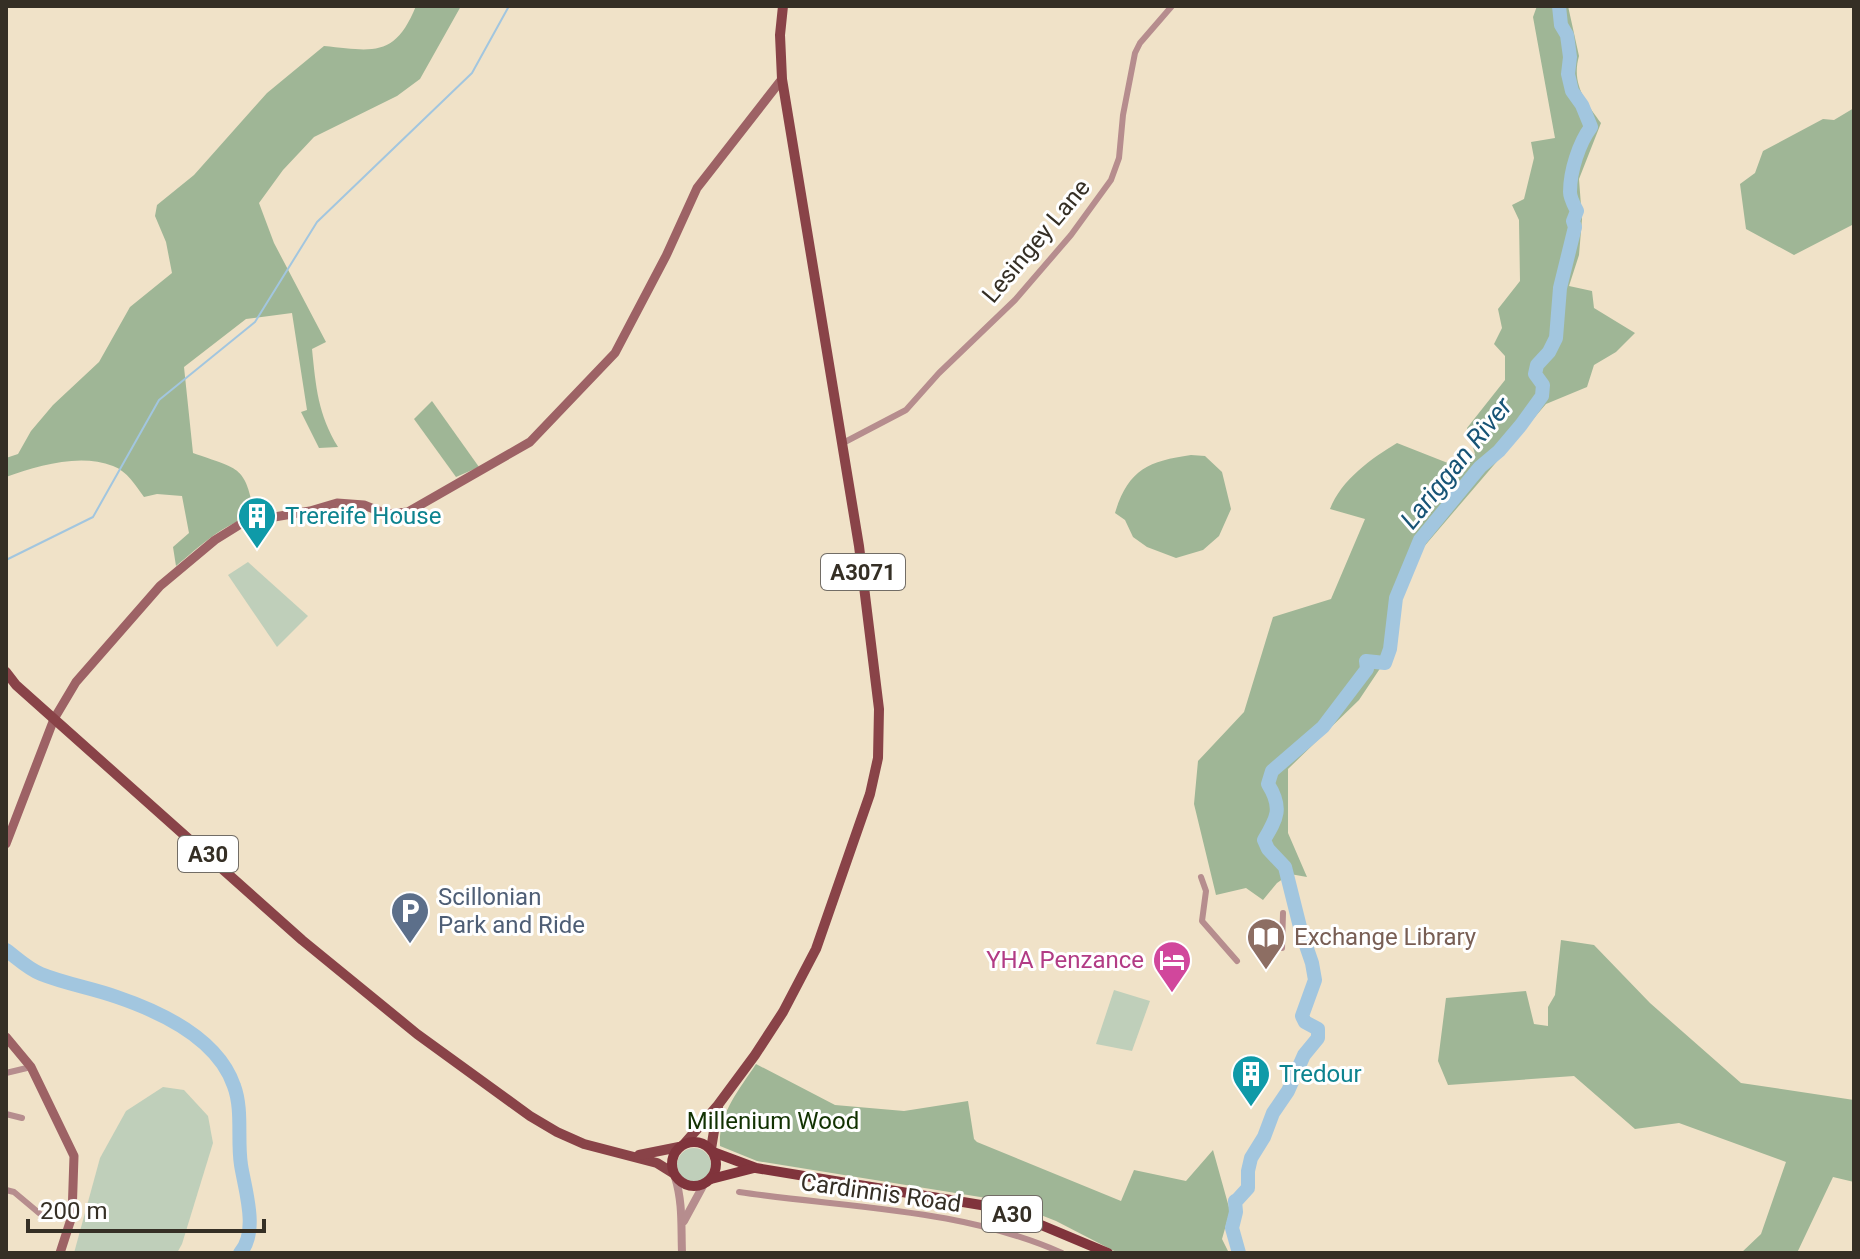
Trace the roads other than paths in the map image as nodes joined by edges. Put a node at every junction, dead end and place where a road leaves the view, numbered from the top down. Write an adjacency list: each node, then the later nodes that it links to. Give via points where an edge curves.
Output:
1 (1172, 6): 4 (street, Lesingey Lane, via 1135,53 1119,158 1111,180 1079,224 1015,300 906,410)
2 (782, 7): 3 (main road, A3071)
3 (782, 79): 4 (main road, A3071); 6 (main road, via 697,188 615,353 530,442 408,512 386,514 337,503 244,522 160,586 76,682)
4 (843, 443): 15 (main road, A3071, via 872,640 881,726 878,758 816,949 783,1012)
5 (6, 672): 6 (main road, A30)
6 (54, 719): 7 (main road); 20 (main road, A30, via 302,940 417,1034 557,1132)
7 (6, 844)
8 (1201, 877): 11 (street, via 1206,891 1202,921)
9 (1283, 913): 10 (street)
10 (1282, 948)
11 (1237, 961)
12 (6, 1037): 13 (main road)
13 (31, 1067): 14 (street); 28 (main road, via 74,1156 72,1216)
14 (6, 1073)
15 (718, 1105): 18 (main road, A3071); 19 (main road, A3071)
16 (6, 1114): 17 (street)
17 (22, 1118)
18 (682, 1145): 19 (highway, via 699,1142); 20 (main road, A30); 22 (highway, via 672,1159)
19 (712, 1150): 21 (highway, A30); 23 (highway, via 717,1164)
20 (633, 1156): 22 (main road, A30)
21 (756, 1168): 23 (highway, A30); 31 (highway, A30, via 981,1205)
22 (674, 1175): 23 (highway, via 690,1186); 27 (street)
23 (708, 1181): 27 (street)
24 (6, 1190): 26 (street)
25 (739, 1192): 30 (street, Cardinnis Road, via 936,1216 996,1228)
26 (45, 1218)
27 (684, 1222): 29 (street)
28 (60, 1253)
29 (682, 1253)
30 (1062, 1253)
31 (1108, 1253)

